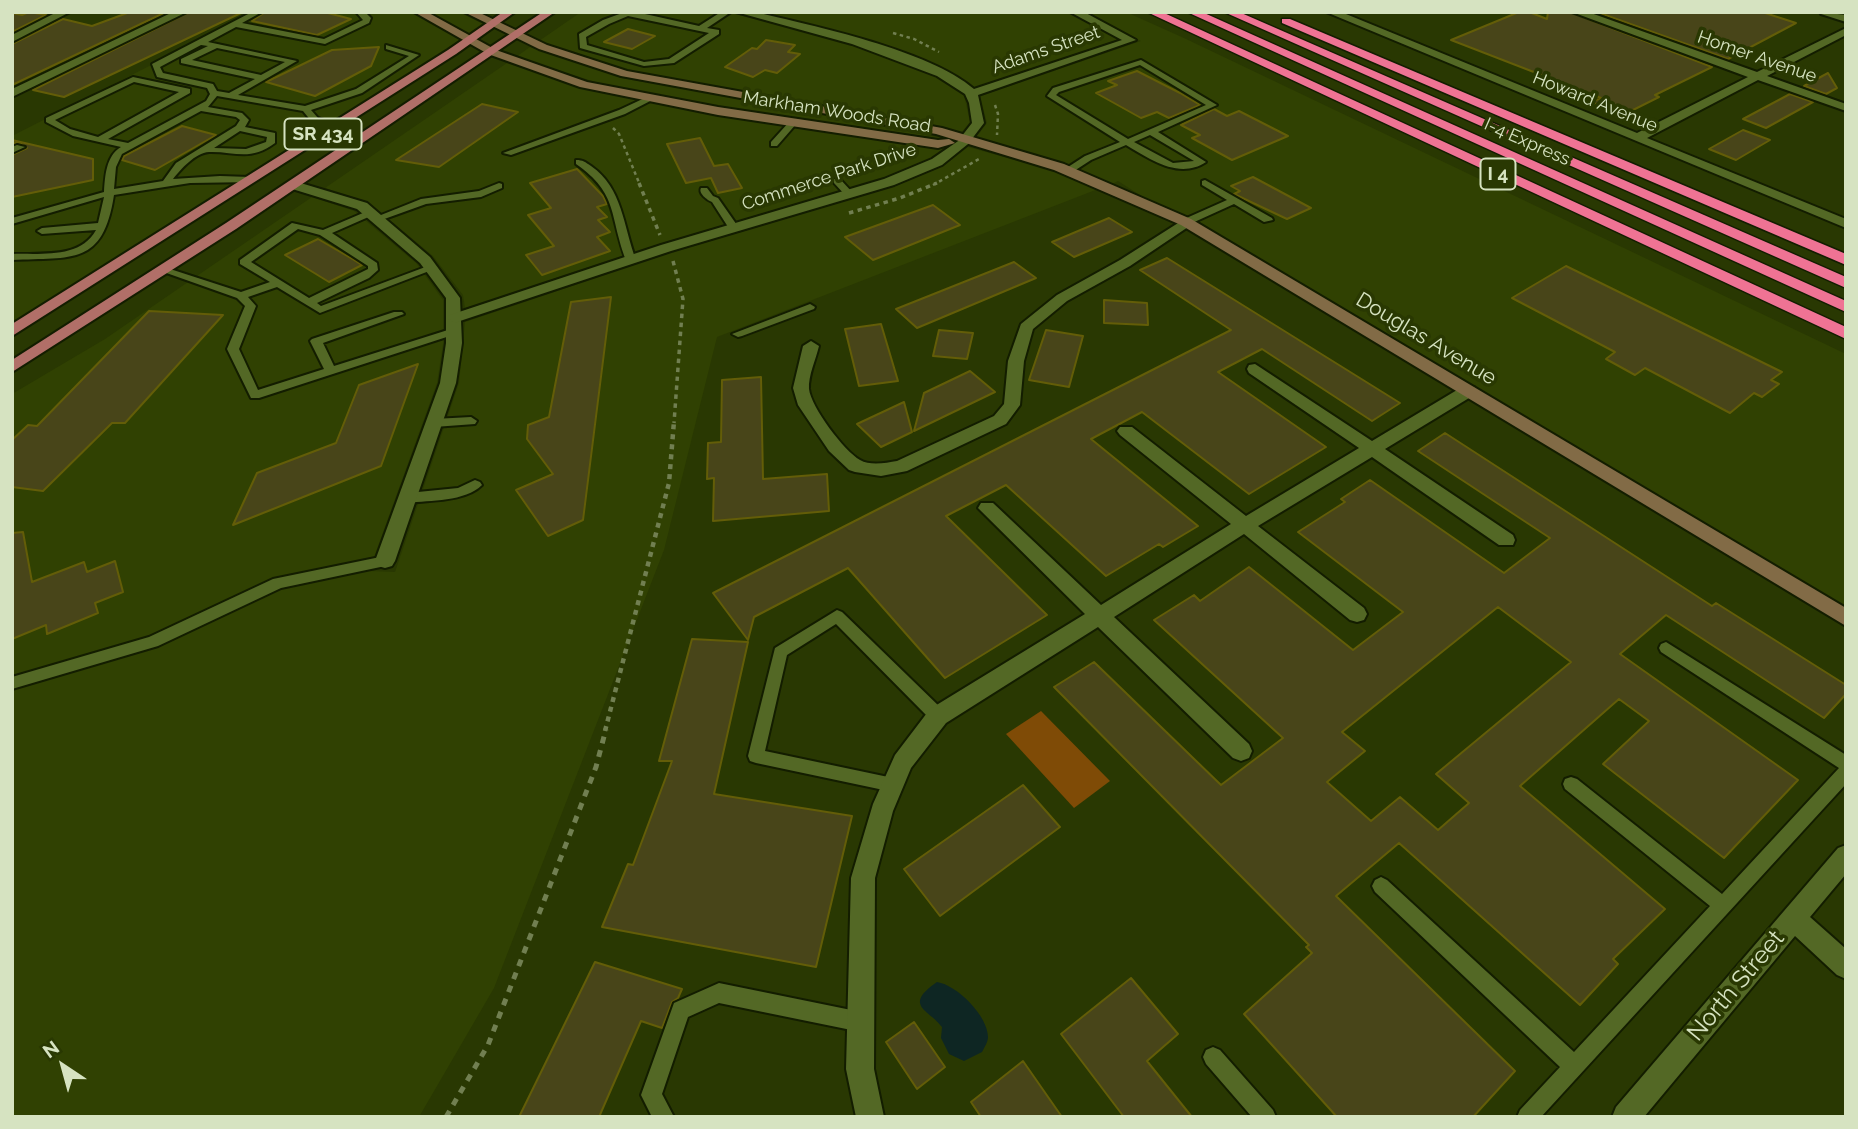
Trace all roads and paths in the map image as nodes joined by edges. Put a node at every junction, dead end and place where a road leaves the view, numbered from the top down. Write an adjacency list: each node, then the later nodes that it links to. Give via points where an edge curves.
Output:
1 (65, 12): 26 (street)
2 (182, 12): 35 (street)
3 (258, 12): 21 (lane)
4 (360, 12): 21 (lane, via 366,21 325,41)
5 (419, 12): 27 (main road, Markham Woods Road)
6 (469, 12): 22 (main road, Markham Woods Road)
7 (510, 12): 22 (main road, SR 434)
8 (550, 12): 25 (main road, SR 434)
9 (727, 12): 23 (lane)
10 (741, 12): 36 (street, via 888,50)
11 (1075, 12): 36 (street, Adams Street, via 1131,40)
12 (1152, 12): 93 (highway, I 4)
13 (1192, 12): 88 (highway, I-4 Express)
14 (1229, 12): 84 (highway, I-4 Express)
15 (1331, 12): 47 (street, Howard Avenue)
16 (1577, 12): 32 (street, Homer Avenue)
17 (1825, 12): 20 (street)
18 (630, 13): 23 (lane); 23 (lane, via 582,36 583,46 644,65 671,61 716,32)
19 (1278, 18): 79 (highway)
20 (1846, 19)
21 (234, 24): 28 (lane)
22 (492, 24): 25 (main road, Markham Woods Road); 27 (main road, SR 434)
23 (702, 27)
24 (1846, 31): 32 (street)
25 (514, 35): 31 (main road, SR 434); 49 (main road, Markham Woods Road, via 625,74 938,131)
26 (12, 39)
27 (469, 40): 31 (main road, Markham Woods Road); 44 (main road, SR 434)
28 (198, 42): 29 (lane); 34 (lane, via 155,66 160,75 210,86)
29 (215, 46): 33 (lane, via 293,61); 33 (lane, via 184,61)
30 (389, 47): 41 (lane, via 415,55 359,91)
31 (492, 52): 38 (main road, Markham Woods Road, via 584,85); 61 (main road, SR 434)
32 (1756, 76): 40 (street, Homer Avenue); 47 (street)
33 (263, 78): 37 (lane)
34 (213, 93): 37 (lane); 39 (lane)
35 (12, 94)
36 (971, 94): 49 (street, Commerce Park Drive, via 978,123)
37 (230, 96): 41 (lane)
38 (652, 98): 42 (lane); 43 (main road, Markham Woods Road)
39 (201, 108): 45 (lane, via 239,115 245,120); 52 (lane)
40 (1846, 108)
41 (306, 109): 44 (lane, via 315,120)
42 (603, 118): 54 (lane); 76 (path, via 619,134)
43 (793, 123): 49 (main road, Markham Woods Road, via 937,144); 51 (lane)
44 (334, 127): 57 (main road, SR 434)
45 (239, 128): 53 (lane); 53 (lane, via 272,135 270,143 237,155)
46 (1151, 132): 50 (lane); 50 (lane, via 1201,162 1188,168 1171,167); 50 (lane, via 1213,105 1141,62 1050,93)
47 (1637, 138): 71 (street, Howard Avenue)
48 (101, 139): 48 (lane, via 49,121 133,79 187,91); 52 (lane)
49 (964, 141): 56 (main road, Douglas Avenue); 65 (street, Commerce Park Drive, via 937,162)
50 (1127, 142): 56 (lane)
51 (774, 144)
52 (129, 146): 64 (lane, via 112,162)
53 (205, 149): 59 (lane, via 178,165)
54 (508, 153)
55 (579, 162): 78 (lane, via 593,170 618,205 622,240)
56 (1068, 171): 70 (main road, Douglas Avenue)
57 (250, 180): 59 (lane, via 212,177); 91 (main road, SR 434)
58 (837, 181): 65 (lane)
59 (166, 183): 64 (lane)
60 (1205, 183): 66 (lane)
61 (294, 185): 67 (street, via 362,206); 82 (main road, SR 434)
62 (499, 186): 67 (lane, via 481,194 424,201)
63 (704, 190): 73 (lane)
64 (109, 194): 69 (lane); 72 (lane)
65 (849, 194): 73 (street, Commerce Park Drive)
66 (1233, 201): 68 (lane); 70 (lane)
67 (373, 216): 75 (lane); 81 (street)
68 (1268, 220)
69 (12, 221)
70 (1186, 222): 94 (street, via 1062,298 1026,327 1016,361 1012,405 1000,420 901,467 855,466 835,447 806,405 801,388); 98 (main road, Douglas Avenue)
71 (1846, 224)
72 (102, 226): 74 (lane); 77 (lane, via 87,250)
73 (734, 228): 78 (street, Commerce Park Drive)
74 (42, 231)
75 (324, 233): 83 (lane, via 296,225 243,262); 86 (lane, via 373,265 373,270)
76 (661, 238)
77 (12, 257)
78 (631, 260): 90 (street, Commerce Park Drive)
79 (1846, 260)
80 (676, 267): 128 (path, via 683,299 669,483 596,767 488,1045)
81 (432, 268): 86 (lane, via 320,310); 90 (street, via 453,298)
82 (163, 270): 85 (lane); 95 (main road, SR 434)
83 (278, 283): 85 (lane); 86 (lane)
84 (1846, 283)
85 (241, 296): 97 (lane, via 251,306 233,349 255,395)
86 (308, 303)
87 (810, 307): 92 (lane)
88 (1846, 307)
89 (398, 313): 97 (lane, via 316,341)
90 (455, 325): 97 (lane); 100 (street, via 448,383)
91 (12, 331)
92 (738, 334)
93 (1846, 334)
94 (810, 346)
95 (12, 367)
96 (1255, 369): 102 (street)
97 (331, 371)
98 (1468, 391): 102 (street); 111 (main road, Douglas Avenue)
99 (471, 421): 100 (lane)
100 (434, 423): 104 (street)
101 (1126, 431): 106 (street)
102 (1374, 450): 106 (street); 107 (street)
103 (475, 485): 104 (lane, via 464,497)
104 (408, 498): 108 (street)
105 (987, 508): 110 (street)
106 (1243, 526): 109 (street); 110 (street)
107 (1506, 540)
108 (385, 561): 113 (lane, via 278,583 153,642)
109 (1357, 614)
110 (1099, 615): 114 (street); 115 (street)
111 (1846, 618)
112 (1666, 648): 116 (lane)
113 (12, 682)
114 (937, 716): 119 (street); 119 (lane, via 836,616 780,652 756,756)
115 (1241, 751)
116 (1846, 764)
117 (1846, 772): 122 (lane)
118 (1571, 784): 122 (lane)
119 (892, 785): 125 (street, via 863,878)
120 (1846, 856): 123 (street, North Street)
121 (1381, 886): 127 (lane)
122 (1722, 905): 127 (lane)
123 (1793, 918): 124 (street); 133 (street, North Street)
124 (1846, 966)
125 (860, 1022): 129 (lane, via 719,993 681,1010 651,1095); 130 (street, via 860,1069)
126 (1213, 1058): 131 (lane)
127 (1574, 1066): 132 (lane)
128 (446, 1117)
129 (664, 1117)
130 (870, 1117)
131 (1266, 1117)
132 (1527, 1117)
133 (1626, 1117)

